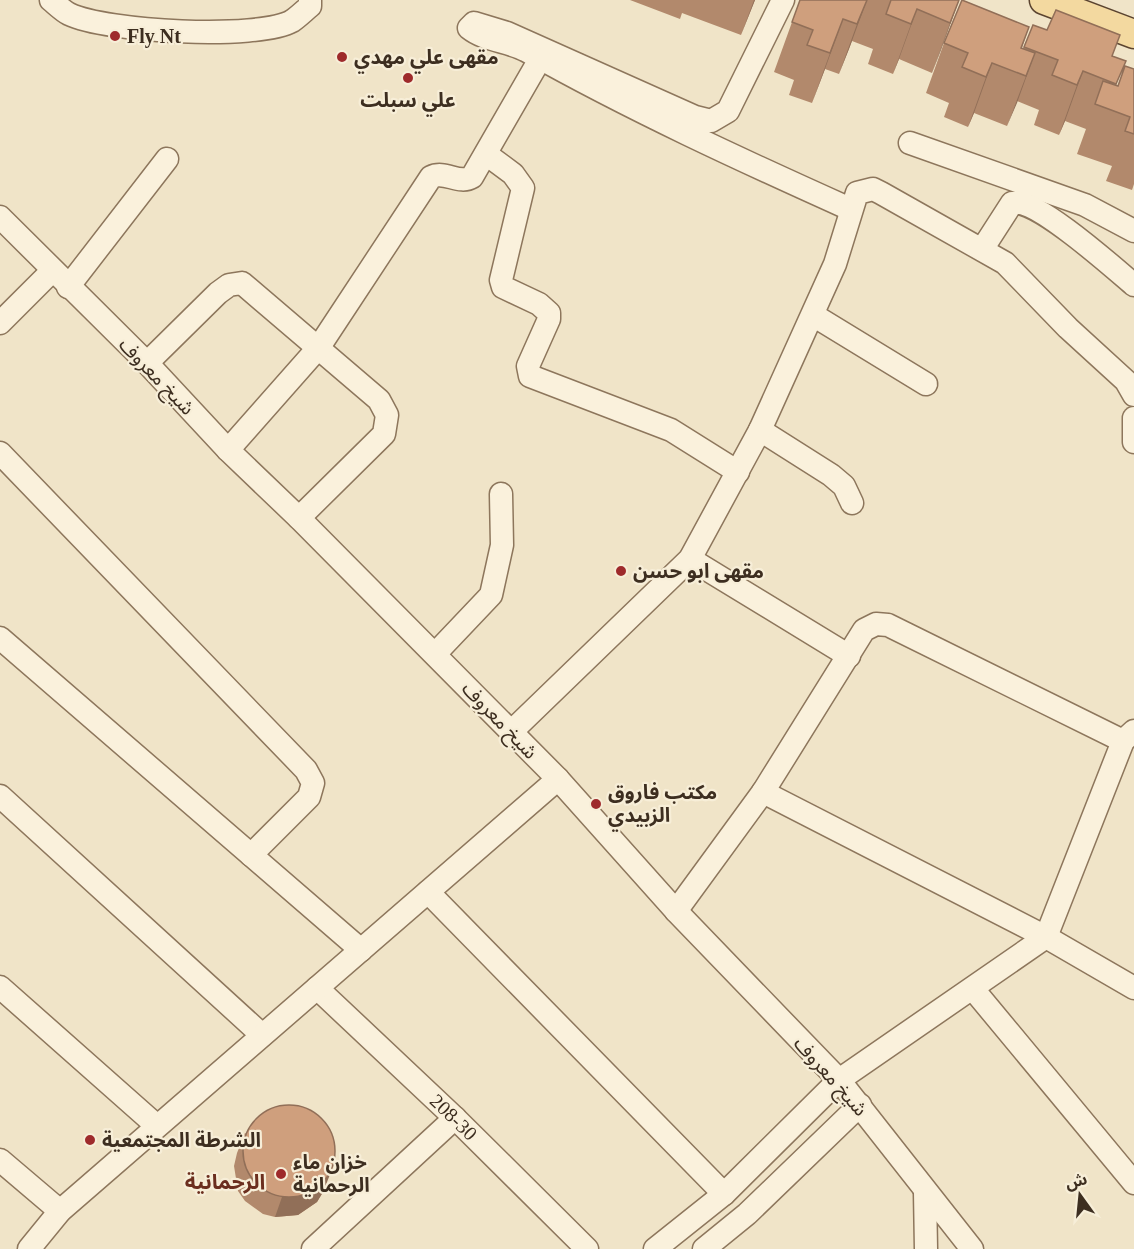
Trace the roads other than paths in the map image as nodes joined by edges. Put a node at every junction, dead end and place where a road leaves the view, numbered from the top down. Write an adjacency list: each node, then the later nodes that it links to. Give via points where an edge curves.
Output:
1 (51, 0): 2 (street, via 83,19 125,28 170,30 270,27 291,21 310,6)
2 (310, 0)
3 (783, 0): 6 (street, via 728,111 711,121 507,33 474,23 469,26)
4 (1044, 0): 5 (main road)
5 (1134, 34)
6 (540, 59): 8 (street); 10 (street, via 711,146)
7 (910, 143): 12 (street, via 1085,205)
8 (486, 154): 19 (street, via 468,180 439,174 431,177); 28 (street, via 513,174 523,188 501,280 503,287 549,313 528,366 530,376 671,429)
9 (167, 159): 16 (street)
10 (850, 209): 13 (street, via 857,193 873,189); 17 (street, via 835,264)
11 (0, 217): 14 (street, شیخ معروف)
12 (1134, 231)
13 (982, 248): 15 (street, via 1009,207 1019,201 1067,231); 22 (street, via 1023,279 1068,328 1126,381)
14 (52, 272): 16 (street, شیخ معروف); 18 (street)
15 (1134, 285)
16 (68, 288): 20 (street, شیخ معروف)
17 (813, 315): 21 (street); 24 (street)
18 (0, 323)
19 (320, 347): 20 (street, via 242,283 228,285 218,293); 26 (street); 31 (street, via 379,400 387,415 384,434)
20 (147, 363): 26 (street, شیخ معروف)
21 (926, 384)
22 (1134, 395)
23 (1134, 418): 25 (street)
24 (760, 430): 28 (street); 30 (street, via 831,475 844,486)
25 (1134, 442)
26 (228, 450): 31 (street, شیخ معروف)
27 (0, 453): 41 (street, via 306,770 313,783 309,797)
28 (738, 472): 32 (street)
29 (501, 494): 34 (street, via 502,545 490,595)
30 (852, 503)
31 (299, 518): 34 (street, شیخ معروف)
32 (690, 559): 35 (street); 36 (street)
33 (0, 638): 41 (street)
34 (435, 654): 36 (street, شیخ معروف)
35 (849, 656): 37 (street, via 864,630 876,624 888,625); 39 (street)
36 (511, 732): 38 (street, شیخ معروف)
37 (1129, 736): 44 (street)
38 (558, 779): 42 (street); 43 (street, شیخ معروف)
39 (763, 792): 43 (street); 44 (street)
40 (0, 796): 50 (street)
41 (251, 855): 45 (street)
42 (428, 892): 45 (street); 58 (street)
43 (676, 911): 51 (street, شیخ معروف)
44 (1046, 937): 48 (street); 49 (street)
45 (361, 950): 47 (street)
46 (0, 987): 54 (street)
47 (317, 988): 50 (street); 53 (street, 208-30)
48 (1134, 988)
49 (973, 989): 51 (street); 56 (street)
50 (262, 1035): 54 (street)
51 (839, 1080): 52 (street, شیخ معروف); 58 (street)
52 (860, 1105): 57 (street, شیخ معروف); 64 (street, via 747,1214)
53 (455, 1118): 61 (street); 62 (street, 208-30)
54 (157, 1126): 59 (street)
55 (0, 1160): 59 (street)
56 (1134, 1183)
57 (925, 1192): 65 (street); 66 (street, شیخ معروف)
58 (724, 1194): 63 (street)
59 (60, 1211): 60 (street)
60 (29, 1249)
61 (313, 1249)
62 (587, 1249)
63 (655, 1249)
64 (704, 1249)
65 (926, 1249)
66 (972, 1249)

